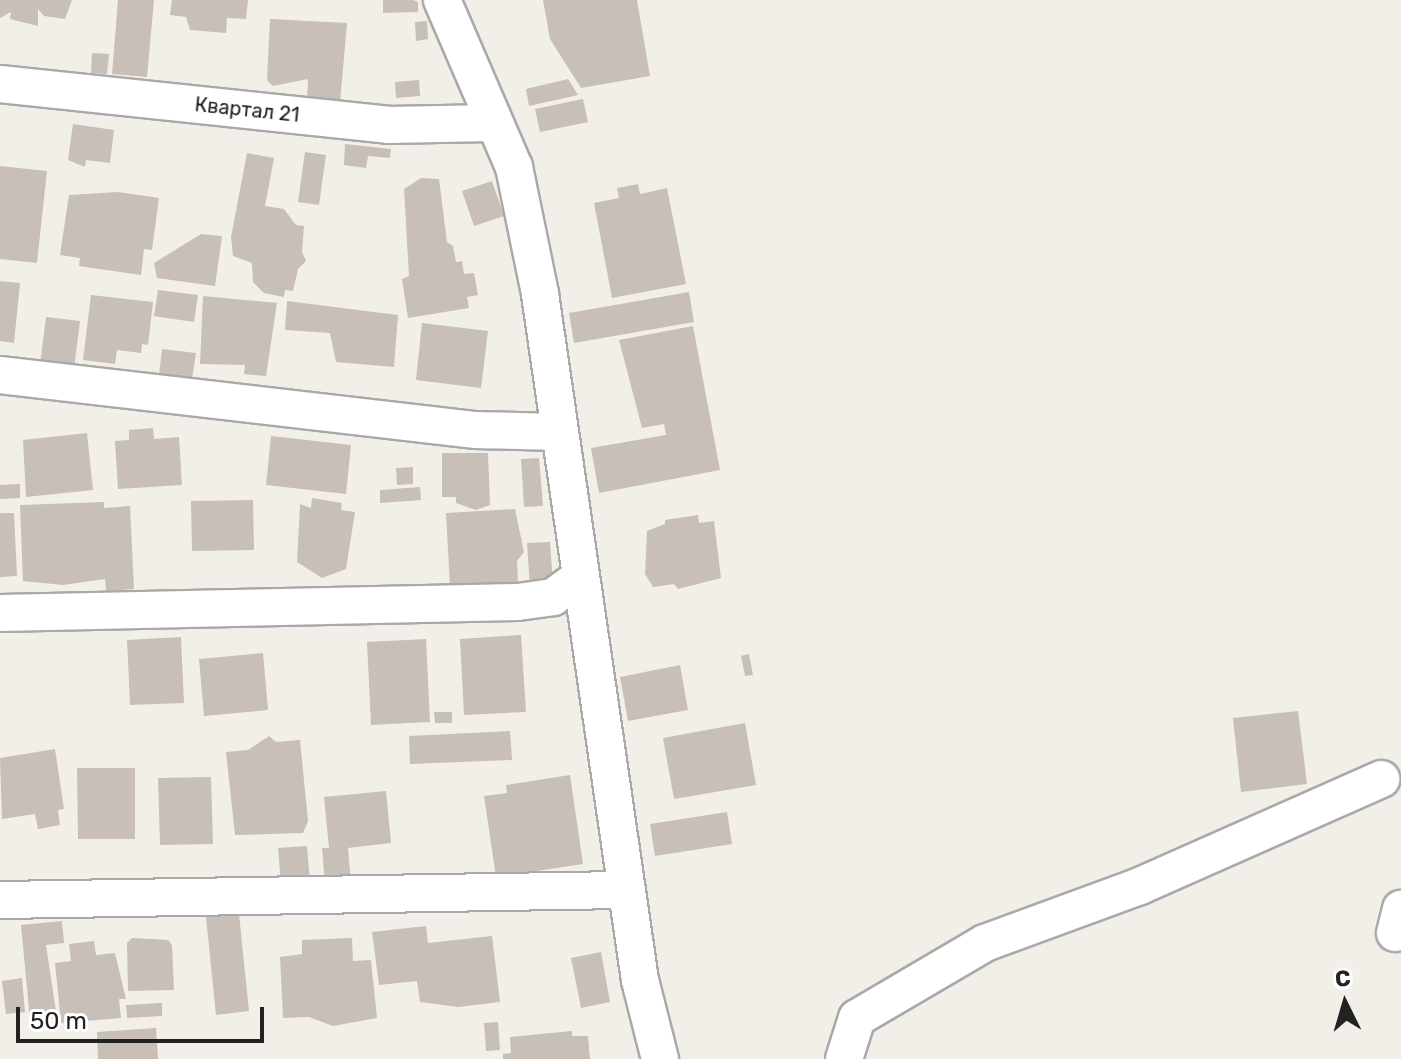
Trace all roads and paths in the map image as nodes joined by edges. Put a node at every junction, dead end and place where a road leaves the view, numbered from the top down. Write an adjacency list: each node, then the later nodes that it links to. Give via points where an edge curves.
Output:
1 (442, 0): 3 (street)
2 (0, 84): 3 (street, Квартал 21, via 388,125)
3 (494, 123): 5 (street, via 514,167 540,294)
4 (0, 375): 5 (street, via 476,430)
5 (558, 432): 6 (street)
6 (579, 578): 7 (street, via 553,597 518,602); 9 (street)
7 (0, 613)
8 (1381, 779): 12 (street, via 1140,886 985,943 857,1018)
9 (626, 890): 10 (street); 11 (street, via 640,980)
10 (0, 900)
11 (660, 1059)
12 (844, 1059)

